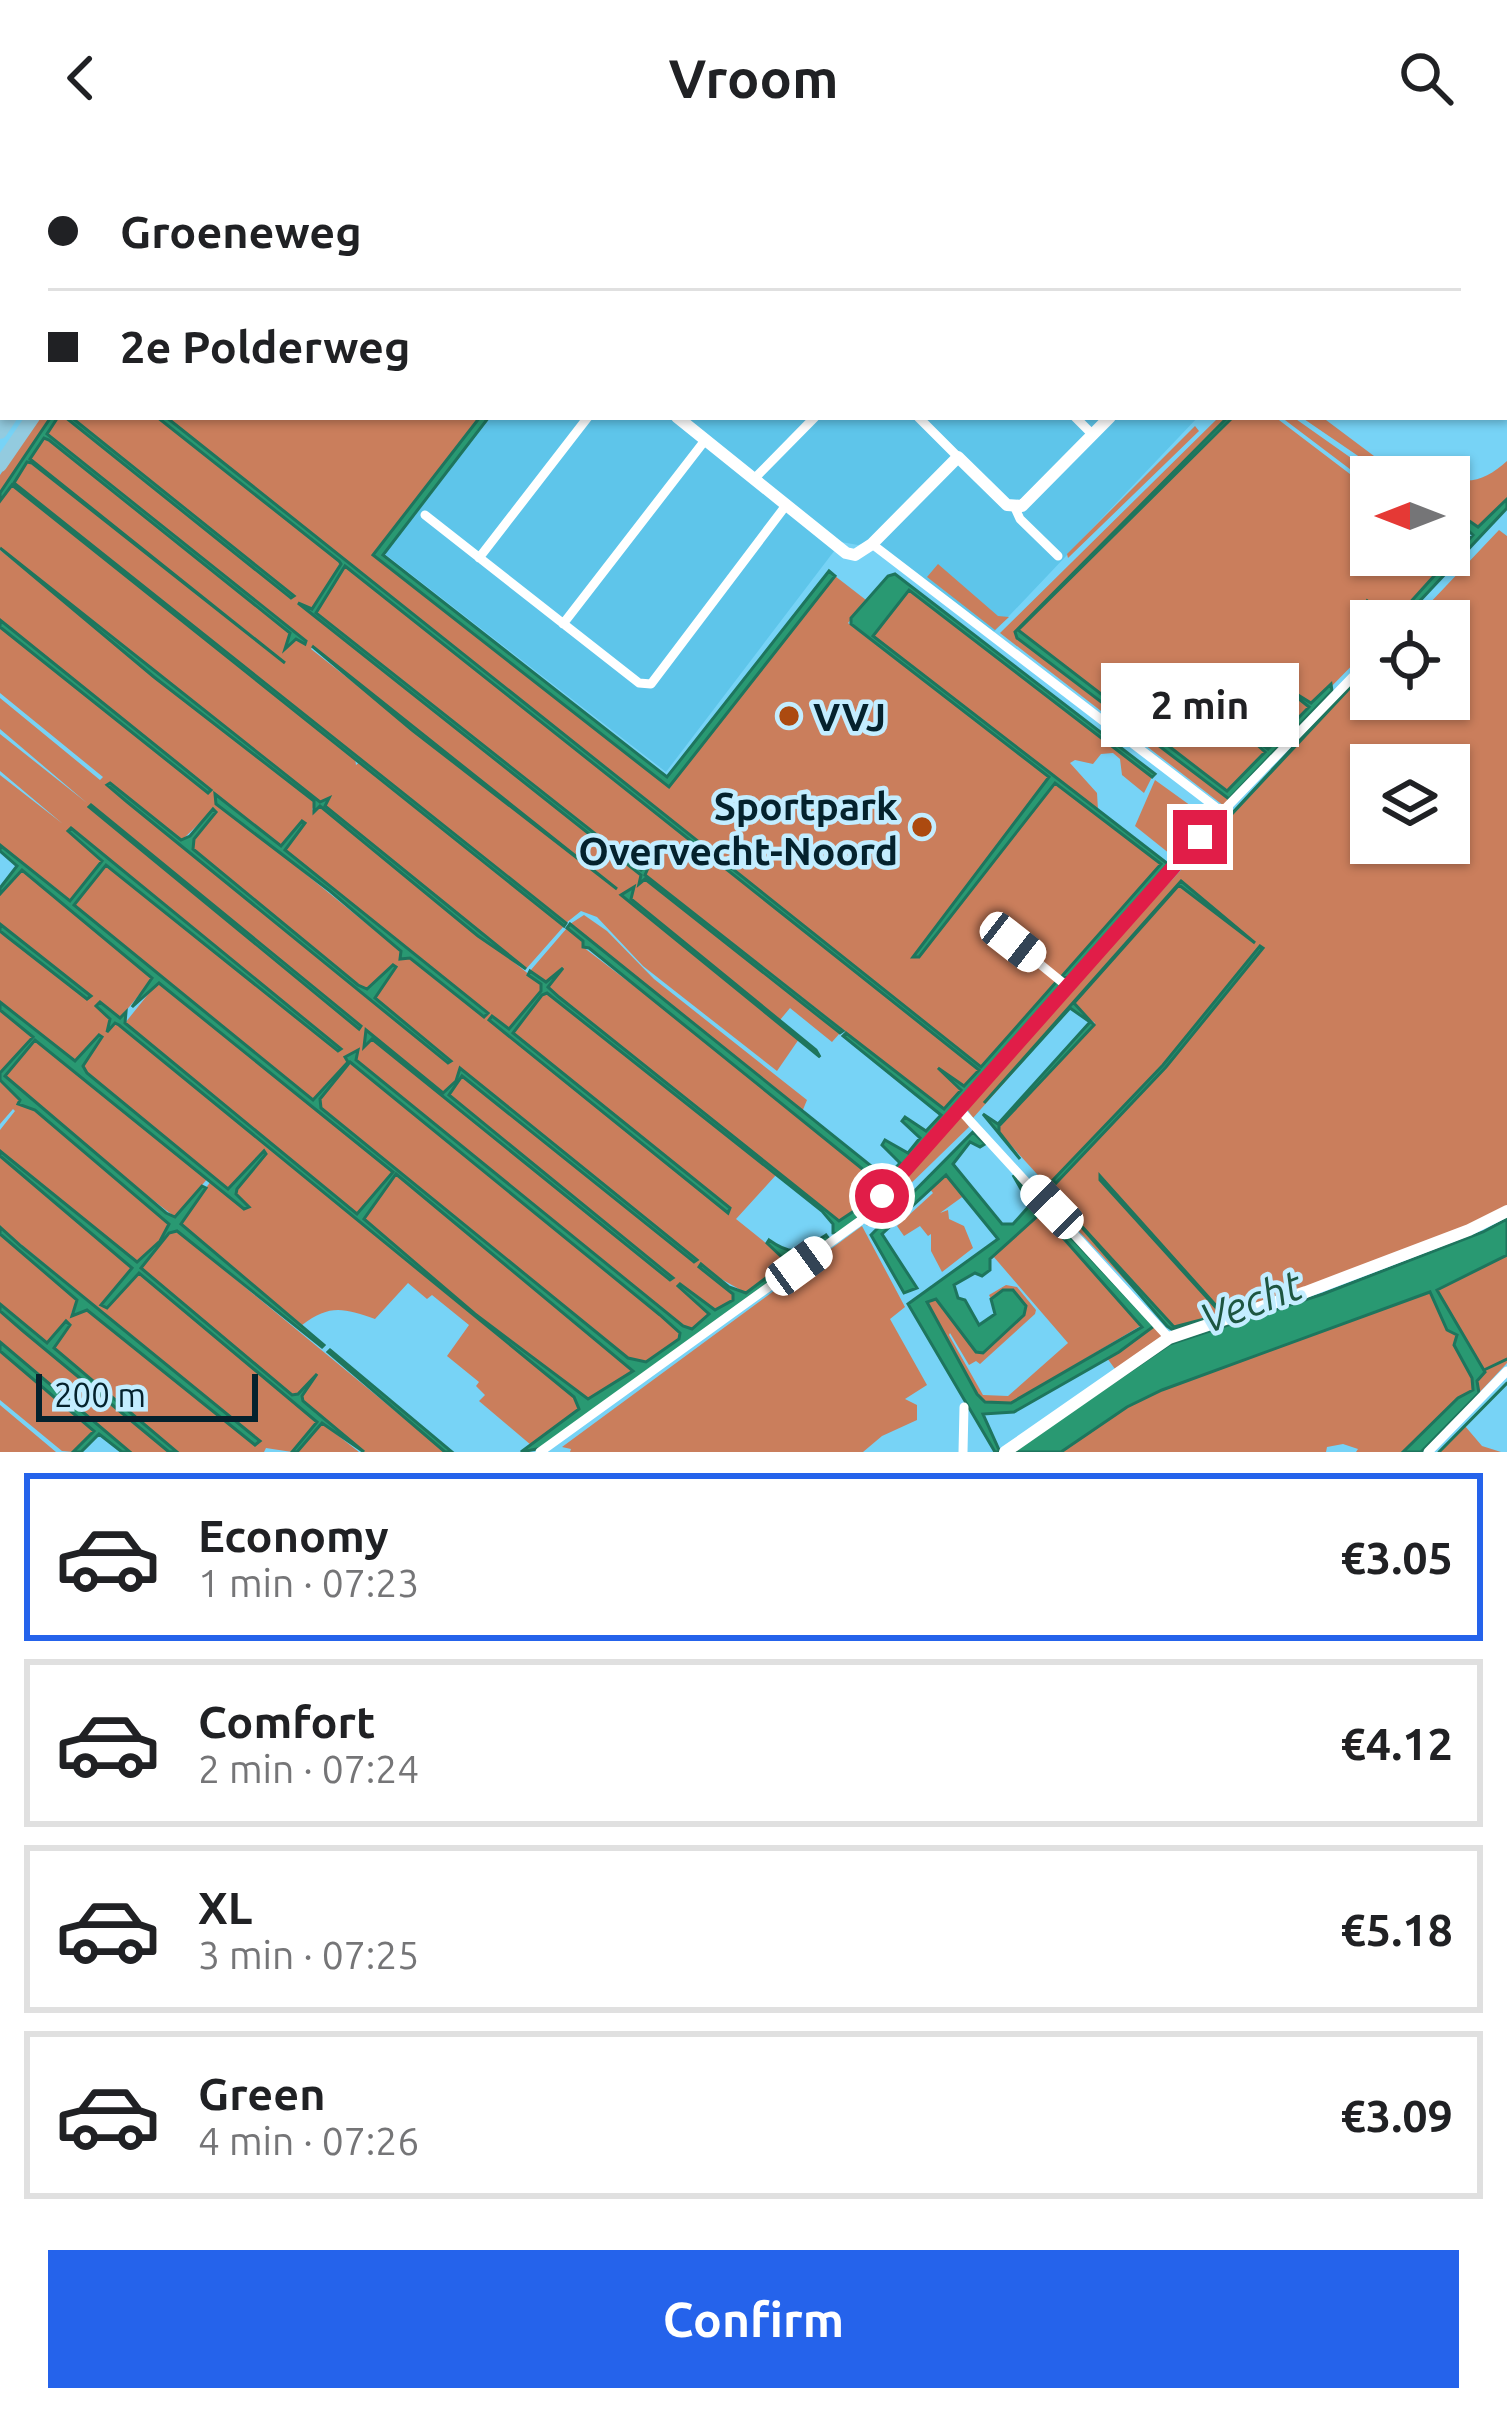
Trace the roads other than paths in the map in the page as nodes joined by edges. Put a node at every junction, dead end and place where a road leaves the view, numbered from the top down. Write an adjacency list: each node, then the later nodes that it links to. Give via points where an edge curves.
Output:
1 (31, 420): 11 (main road)
2 (586, 420): 18 (street)
3 (680, 420): 9 (street)
4 (812, 420): 12 (street)
5 (921, 420): 10 (street)
6 (1078, 420): 8 (street)
7 (1107, 420): 8 (street)
8 (1093, 435): 14 (street)
9 (706, 440): 12 (street); 19 (street)
10 (958, 458): 14 (street); 16 (street)
11 (0, 465)
12 (754, 478): 13 (street)
13 (787, 504): 16 (street, via 846,553); 19 (street, via 651,684)
14 (1015, 508): 17 (street)
15 (425, 514): 18 (street)
16 (872, 544): 21 (street)
17 (1058, 556)
18 (479, 558): 19 (street)
19 (563, 624)
20 (1350, 680): 21 (street)
21 (1222, 812): 23 (street)
22 (1013, 942): 23 (street)
23 (1068, 987): 24 (street)
24 (961, 1111): 26 (street); 29 (street, via 860,1221)
25 (1507, 1211): 26 (street)
26 (1169, 1338): 31 (street)
27 (1507, 1371): 32 (street)
28 (964, 1407): 30 (street)
29 (541, 1452)
30 (963, 1452)
31 (1005, 1452)
32 (1428, 1452)

